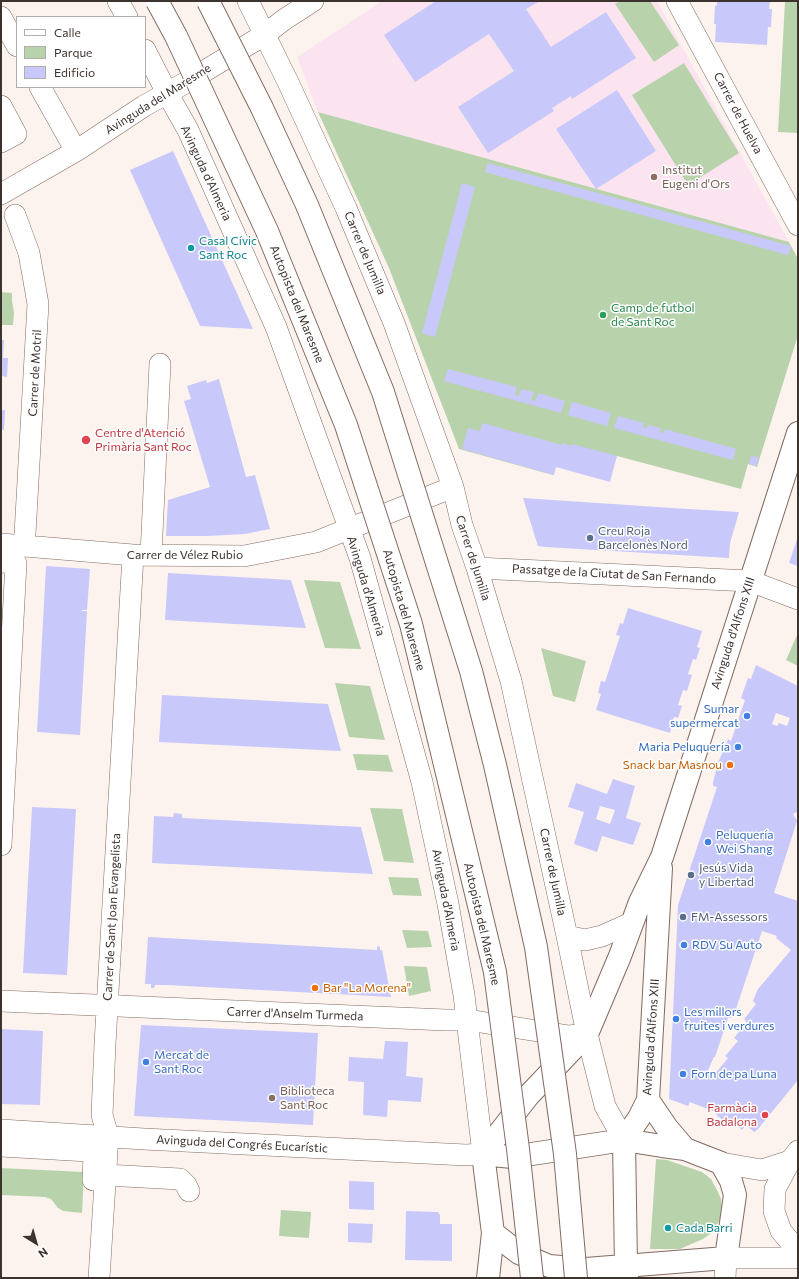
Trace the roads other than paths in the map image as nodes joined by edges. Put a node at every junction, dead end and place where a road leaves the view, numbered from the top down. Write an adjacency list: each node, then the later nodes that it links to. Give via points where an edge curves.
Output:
1 (118, 1): 7 (street)
2 (157, 1): 58 (main road, Autopista del Maresme, bridge, via 176,36 273,245 346,425 411,624 495,972)
3 (208, 1): 59 (main road, bridge, via 307,205 383,392 472,671 496,765 536,947 565,1154)
4 (248, 1): 9 (street, Carrer de Jumilla)
5 (313, 1): 9 (street, Avinguda del Maresme)
6 (677, 1): 19 (street, Carrer de Huelva)
7 (126, 16)
8 (1, 17): 10 (street)
9 (264, 35): 13 (street, Avinguda del Maresme); 22 (street, Carrer de Jumilla, via 346,208 394,323)
10 (16, 44)
11 (146, 52): 13 (street, Avinguda d'Almeria)
12 (41, 88): 16 (street)
13 (167, 93): 16 (street, Avinguda del Maresme); 23 (street, Avinguda d'Almeria, via 188,130 276,327)
14 (1, 106): 15 (street, via 16,134)
15 (1, 142)
16 (76, 151): 17 (street, Avinguda del Maresme)
17 (1, 194)
18 (15, 215): 24 (street, Carrer de Motril, via 29,253 38,304)
19 (798, 225)
20 (160, 364): 26 (street, Carrer de Sant Joan Evangelista)
21 (798, 433): 29 (main road, Avinguda d'Alfons XIII)
22 (453, 487): 23 (street, Carrer de Vélez Rubio); 28 (street, Carrer de Jumilla, via 462,525)
23 (349, 530): 26 (street, Carrer de Vélez Rubio, via 316,542 244,556); 37 (street, Avinguda d'Almeria, via 360,558 422,782 448,904)
24 (25, 534)
25 (1, 544): 26 (street, Carrer de Vélez Rubio)
26 (142, 555): 36 (street, Carrer de Sant Joan Evangelista)
27 (1, 562): 31 (street, via 16,563)
28 (477, 568): 29 (street, Passatge de la Ciutat de San Fernando); 34 (street, Carrer de Jumilla, via 511,681)
29 (750, 581): 30 (street, Passatge de la Ciutat de San Fernando); 32 (main road, Avinguda d'Alfons XIII)
30 (798, 599)
31 (1, 845)
32 (662, 857): 33 (main road, Avinguda d'Alfons XIII); 39 (main road, Avinguda d'Alfons XIII)
33 (631, 923): 34 (street, via 602,936 585,940); 38 (main road, Avinguda d'Alfons XIII)
34 (567, 936): 38 (street, Carrer de Jumilla)
35 (1, 1001): 36 (street, Carrer d'Anselm Turmeda)
36 (107, 1006): 37 (street, Carrer d'Anselm Turmeda); 41 (street, Carrer de Sant Joan Evangelista, via 102,1114)
37 (468, 1020): 38 (street, Carrer d'Anselm Turmeda, via 569,1036); 45 (street, Avinguda d'Almeria)
38 (587, 1034): 42 (street, Carrer de Jumilla, via 605,1106); 45 (main road, Avinguda d'Alfons XIII, via 528,1096)
39 (648, 1100): 42 (main road, Avinguda d'Alfons XIII); 44 (main road)
40 (1, 1130): 41 (street, Avinguda del Congrés Eucarístic)
41 (108, 1136): 45 (street, Avinguda del Congrés Eucarístic); 48 (street, Carrer de Sant Joan Evangelista)
42 (624, 1140): 44 (main road); 45 (main road, via 512,1158); 54 (main road)
43 (1, 1146): 55 (street, via 89,1151 94,1155)
44 (685, 1149): 47 (main road)
45 (484, 1154): 50 (main road)
46 (794, 1156): 47 (street, via 762,1170); 51 (street, via 775,1189 774,1211 781,1231)
47 (721, 1163): 53 (main road, via 735,1195)
48 (105, 1175): 49 (street, via 180,1179); 56 (street, Carrer de Sant Joan Evangelista)
49 (189, 1191)
50 (493, 1233): 54 (main road, via 518,1253 548,1266); 57 (main road)
51 (798, 1251)
52 (798, 1258): 53 (street)
53 (726, 1268): 54 (main road)
54 (623, 1274)
55 (88, 1278)
56 (99, 1278)
57 (488, 1278)
58 (532, 1278)
59 (576, 1278)

